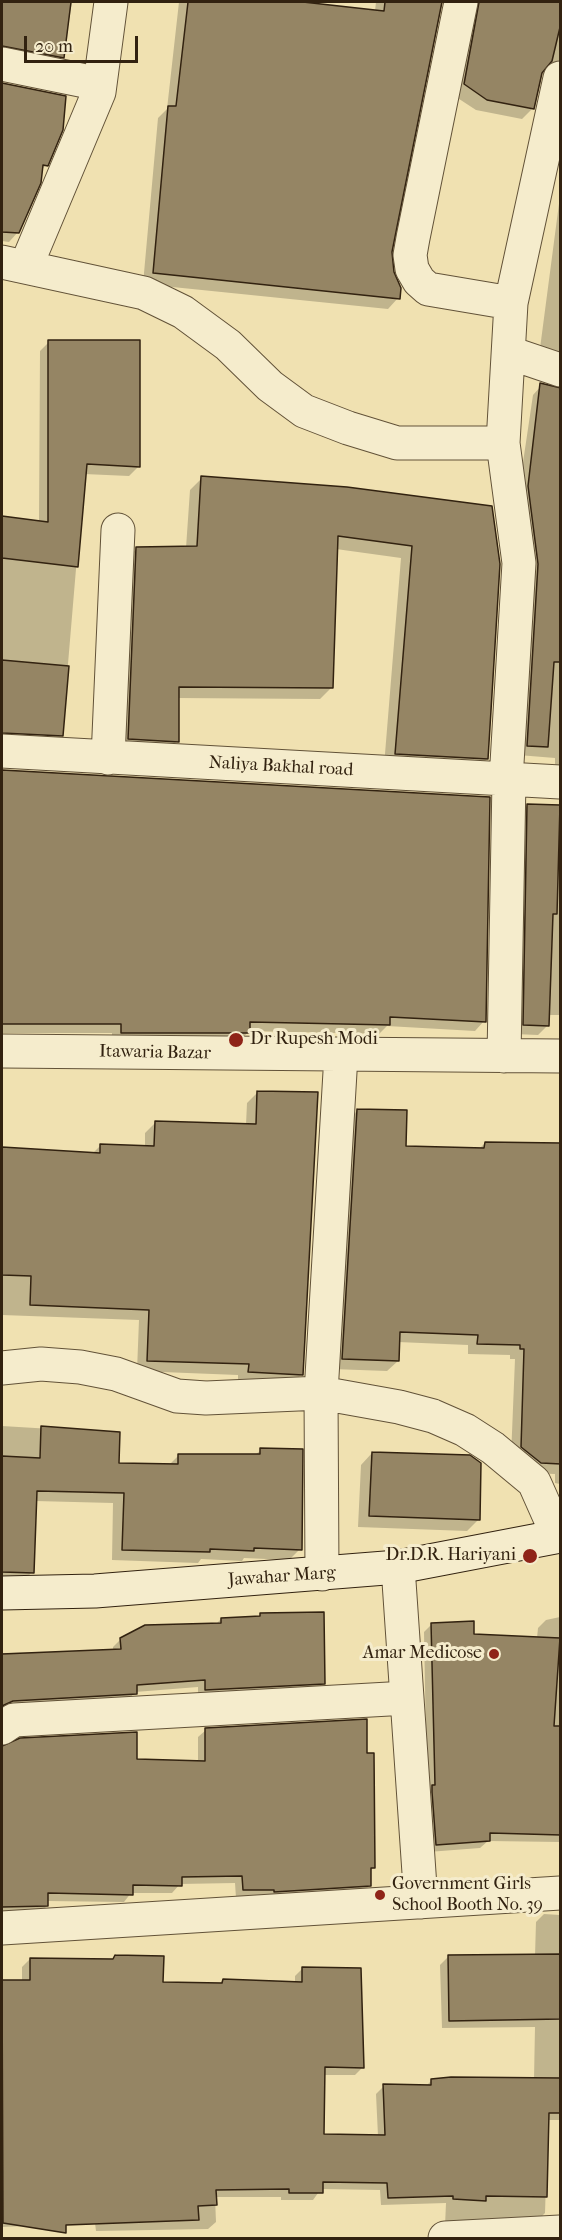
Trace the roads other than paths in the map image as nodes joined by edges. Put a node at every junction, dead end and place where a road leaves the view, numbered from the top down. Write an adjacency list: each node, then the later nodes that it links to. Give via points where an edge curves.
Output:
1 (111, 2): 5 (street)
2 (460, 2): 8 (street, via 413,238 412,269 428,289)
3 (2, 64): 5 (street)
4 (561, 78): 6 (street)
5 (100, 84): 7 (street)
6 (555, 122): 8 (street)
7 (14, 264): 11 (street, via 144,293 183,312 304,411 348,428 397,443)
8 (511, 303): 9 (street)
9 (510, 353): 10 (street); 11 (street)
10 (561, 370)
11 (503, 443): 15 (street, via 519,563)
12 (118, 530): 14 (street)
13 (2, 751): 14 (street, Naliya Bakhal road)
14 (108, 758): 15 (street, Naliya Bakhal road)
15 (508, 780): 16 (street, Naliya Bakhal road); 19 (street)
16 (561, 782)
17 (2, 1051): 18 (street, Itawaria Bazar)
18 (342, 1055): 19 (street, Itawaria Bazar); 22 (street)
19 (504, 1056): 20 (street, Itawaria Bazar)
20 (561, 1056)
21 (2, 1368): 22 (street, via 41,1364 80,1367 196,1398)
22 (321, 1393): 23 (street, via 399,1407 465,1430 534,1482); 25 (street)
23 (559, 1536): 24 (street, Jawahar Marg)
24 (398, 1567): 25 (street, Jawahar Marg); 27 (street)
25 (322, 1574): 26 (street, Jawahar Marg, via 95,1591)
26 (2, 1593)
27 (407, 1698): 28 (street, via 14,1720); 30 (street)
28 (2, 1728)
29 (561, 1893): 30 (street)
30 (421, 1902): 31 (street)
31 (2, 1928)
32 (561, 2232): 33 (street)
33 (445, 2238)

